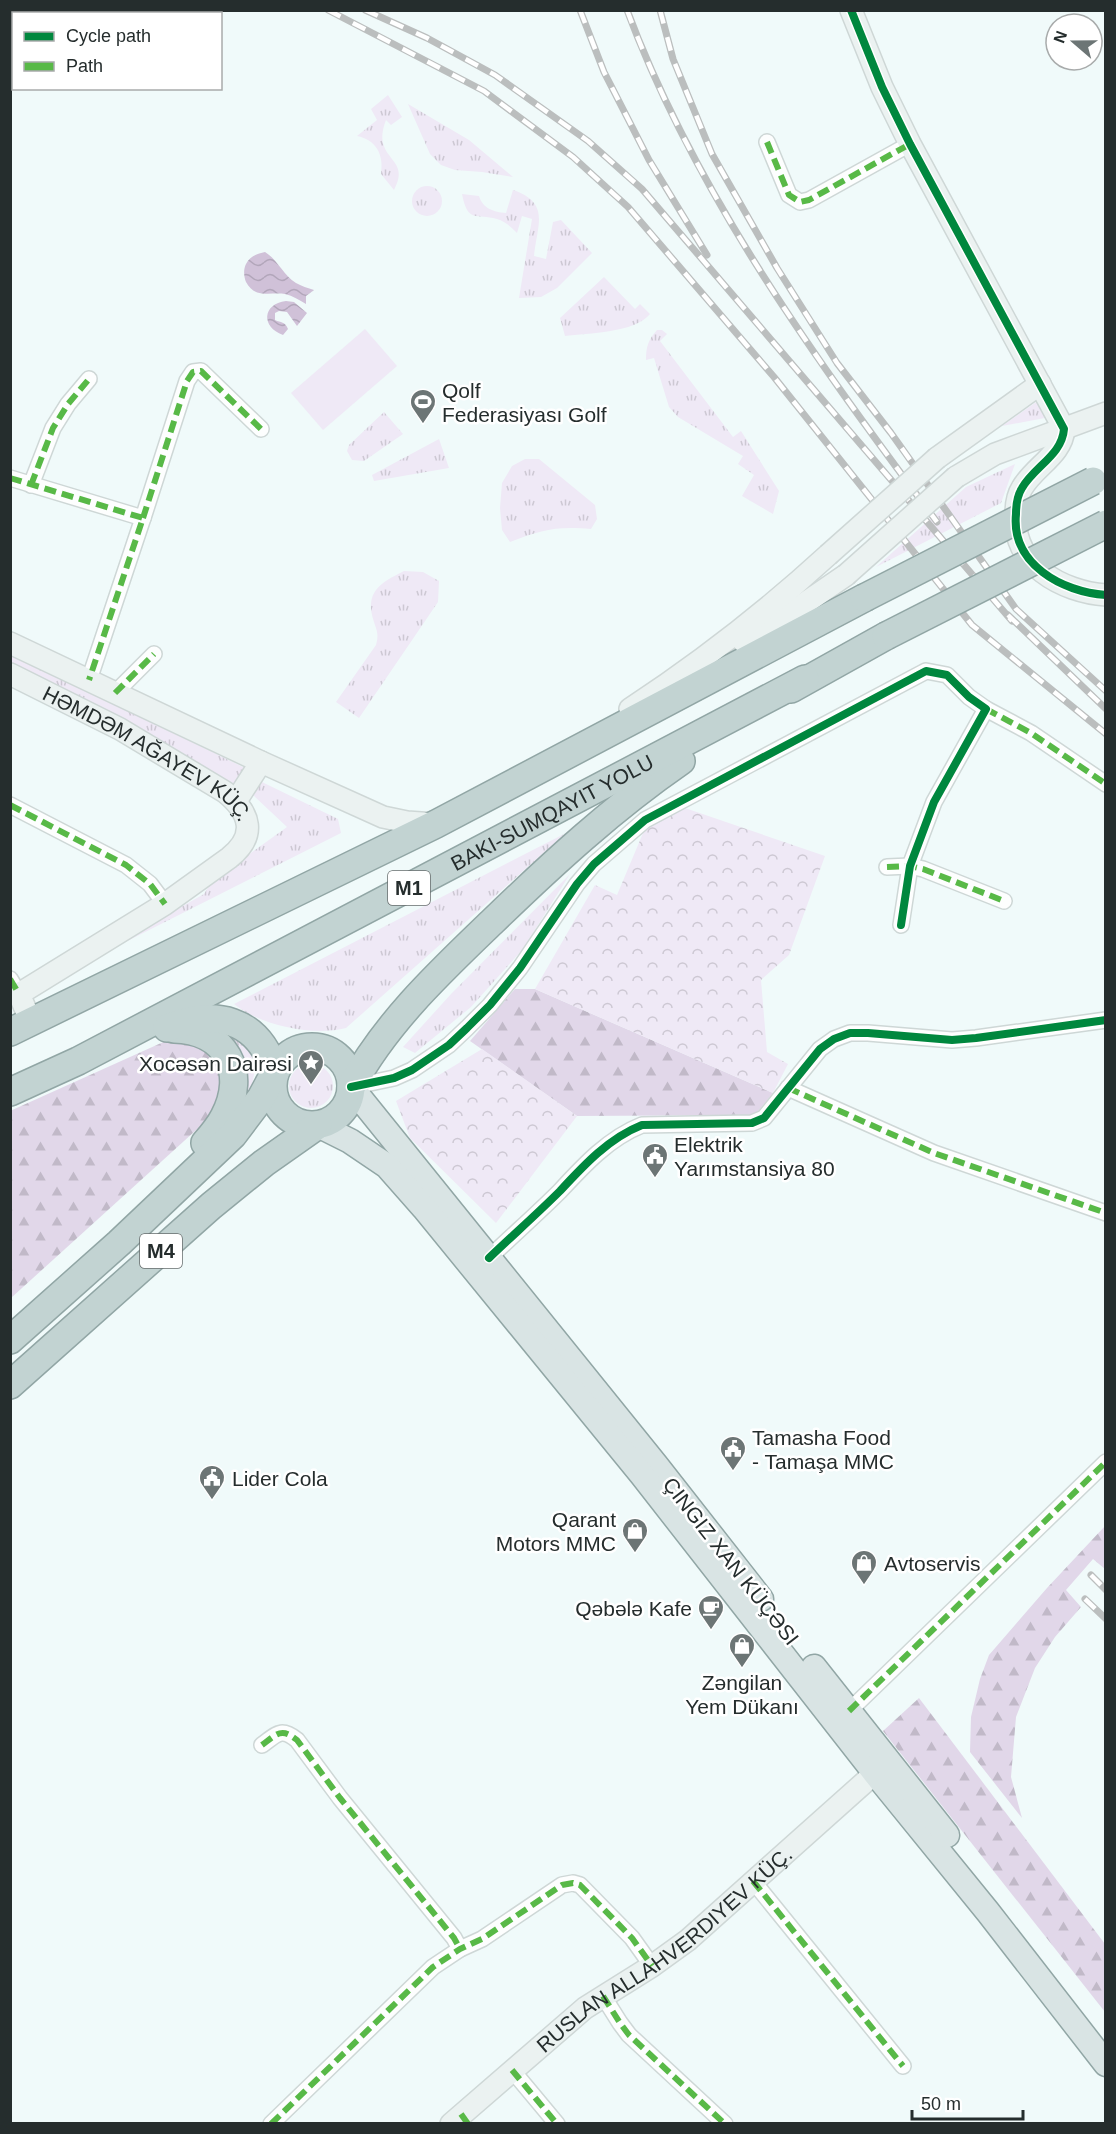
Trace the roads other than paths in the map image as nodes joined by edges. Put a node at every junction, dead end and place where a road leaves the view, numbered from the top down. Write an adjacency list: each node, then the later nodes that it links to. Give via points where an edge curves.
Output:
1 (851, 10): 3 (street)
2 (767, 142): 3 (street, via 789,195 800,202)
3 (910, 144): 5 (street)
4 (89, 379): 13 (street, via 53,428)
5 (1040, 384): 8 (street); 10 (street)
6 (1106, 413): 8 (street)
7 (261, 429): 14 (street, via 201,371 193,372)
8 (1064, 429): 9 (street); 16 (street, via 1060,446 1022,488 1015,525 1025,554 1036,568 1071,587)
9 (1036, 437): 10 (street); 22 (street, bridge, via 995,454 956,477 846,575 795,610)
10 (944, 453): 22 (street, bridge, via 778,599)
11 (10, 478): 13 (street)
12 (1099, 478): 26 (highway, bridge)
13 (31, 484): 14 (street)
14 (143, 518): 21 (street)
15 (1106, 524): 20 (highway, bridge)
16 (1106, 595)
17 (10, 643): 21 (street)
18 (154, 654): 23 (street)
19 (10, 674): 28 (street, HƏMDƏM AĞAYEV KÜÇ., via 120,729)
20 (805, 679): 40 (highway, M1); 42 (highway, via 652,781 549,867 402,1014 377,1044)
21 (89, 680): 23 (street)
22 (675, 680): 26 (street)
23 (115, 693): 25 (street)
24 (986, 709): 27 (street, via 1031,733); 31 (street, via 941,787); 42 (street, via 947,675 926,671 654,814 594,864 520,968 490,1005 448,1045 403,1074)
25 (261, 762): 28 (street); 30 (street, via 383,817)
26 (537, 770): 30 (highway, M1)
27 (1106, 784)
28 (236, 801): 34 (street, HƏMDƏM AĞAYEV KÜÇ., via 249,827 245,842)
29 (10, 806): 34 (street, via 126,865 150,884)
30 (436, 824): 38 (highway, M1)
31 (910, 866): 32 (street); 33 (street); 35 (street)
32 (887, 867)
33 (1004, 901)
34 (165, 904): 36 (street, HƏMDƏM AĞAYEV KÜÇ.)
35 (901, 925)
36 (15, 986): 38 (street, HƏMDƏM AĞAYEV KÜÇ.)
37 (1106, 1020): 43 (street, via 952,1040 850,1033 820,1049)
38 (21, 1027)
39 (164, 1029): 40 (highway); 41 (highway, via 196,1018 230,1021 260,1042); 47 (highway, via 186,1029 218,1043 231,1065 233,1092 216,1130)
40 (78, 1061): 44 (highway, M1)
41 (275, 1072): 42 (highway, via 292,1051 319,1047 343,1061); 45 (highway, via 273,1093 281,1111 298,1123); 47 (highway, M4, via 261,1098 232,1135)
42 (351, 1087): 45 (highway, via 344,1109 333,1120); 48 (main road, ÇINGIZ XAN KÜÇƏSI)
43 (788, 1088): 46 (street, via 933,1153); 48 (street, via 764,1118 752,1123 642,1125 630,1130 580,1168)
44 (10, 1092)
45 (318, 1125): 50 (highway, M4, via 264,1162 211,1206); 54 (main road, ÇINGIZ XAN KÜÇƏSI, via 367,1151 400,1179 585,1405)
46 (1106, 1213)
47 (119, 1243): 49 (highway, M4)
48 (489, 1258): 52 (main road, ÇINGIZ XAN KÜÇƏSI)
49 (10, 1340)
50 (10, 1385)
51 (1106, 1462): 52 (street)
52 (849, 1711): 59 (main road, ÇINGIZ XAN KÜÇƏSI)
53 (262, 1745): 56 (street, via 280,1732 297,1740)
54 (875, 1773): 55 (street, RUSLAN ALLAHVERDIYEV KÜÇ.); 60 (main road, ÇINGIZ XAN KÜÇƏSI)
55 (753, 1881): 57 (street, RUSLAN ALLAHVERDIYEV KÜÇ., via 688,1940); 61 (street)
56 (460, 1949): 57 (street, via 482,1939 562,1885 573,1883 580,1885 632,1938); 64 (street, via 433,1967)
57 (652, 1966): 58 (street, RUSLAN ALLAHVERDIYEV KÜÇ.)
58 (603, 1996): 62 (street, RUSLAN ALLAHVERDIYEV KÜÇ.); 66 (street, via 629,2035)
59 (1106, 2037)
60 (1106, 2064)
61 (903, 2066)
62 (512, 2070): 63 (street, RUSLAN ALLAHVERDIYEV KÜÇ.); 65 (street)
63 (460, 2121)
64 (273, 2123)
65 (557, 2124)
66 (725, 2124)

